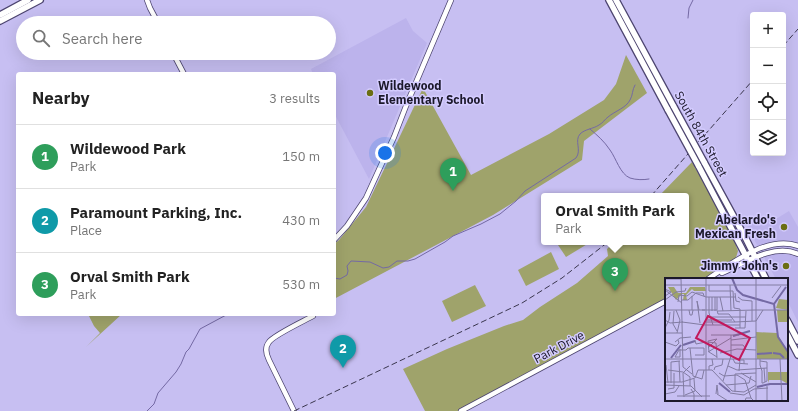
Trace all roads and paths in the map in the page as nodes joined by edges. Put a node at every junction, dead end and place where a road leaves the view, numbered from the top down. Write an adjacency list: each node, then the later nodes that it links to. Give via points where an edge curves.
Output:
1 (28, 0): 7 (main road)
2 (40, 0): 9 (main road)
3 (148, 0): 8 (street)
4 (452, 0): 14 (street, via 366,198)
5 (609, 0): 12 (main road, South 84th Street)
6 (616, 0): 12 (main road, South 84th Street)
7 (0, 15)
8 (154, 16)
9 (0, 21)
10 (177, 60): 11 (street)
11 (183, 72)
12 (671, 108): 13 (main road, South 84th Street, bridge)
13 (701, 163): 17 (main road, South 84th Street); 18 (main road, South 84th Street)
14 (336, 238)
15 (798, 246): 17 (street, via 779,243 767,246)
16 (798, 254): 17 (street, via 782,250)
17 (754, 255): 18 (street); 21 (main road, South 84th Street)
18 (748, 258): 19 (street); 20 (main road, South 84th Street)
19 (710, 278)
20 (758, 278)
21 (766, 278)
22 (665, 302): 29 (street, Park Drive)
23 (310, 316): 28 (street, via 272,339 267,346 269,360)
24 (788, 322): 26 (main road)
25 (788, 336): 27 (main road)
26 (798, 341)
27 (798, 355)
28 (294, 411)
29 (461, 411)

